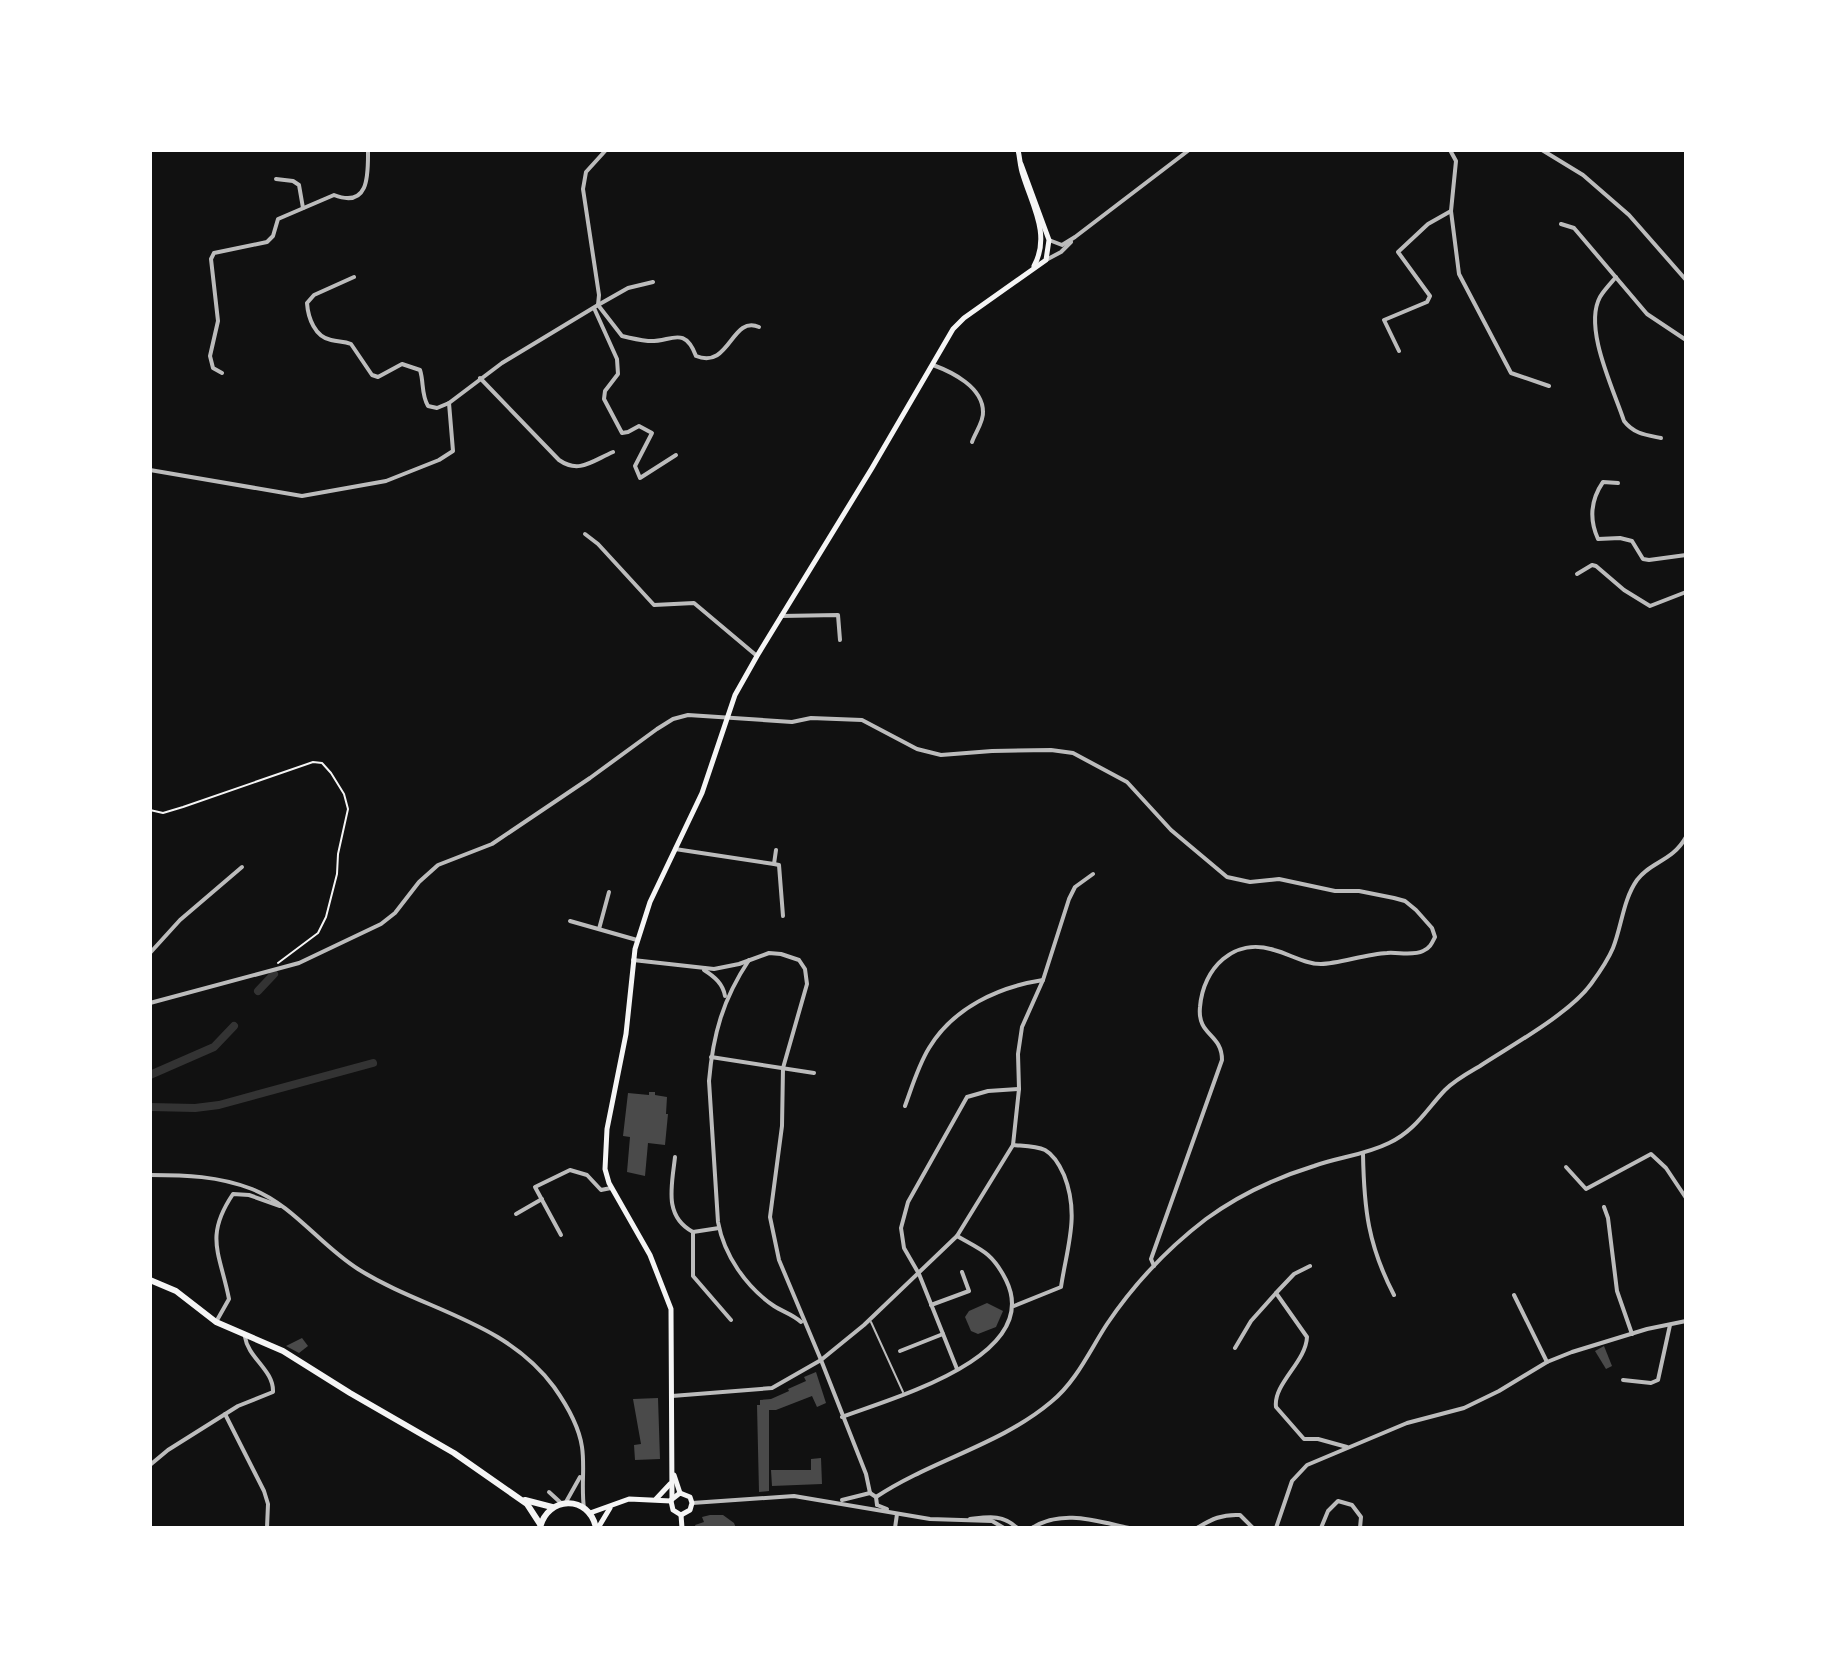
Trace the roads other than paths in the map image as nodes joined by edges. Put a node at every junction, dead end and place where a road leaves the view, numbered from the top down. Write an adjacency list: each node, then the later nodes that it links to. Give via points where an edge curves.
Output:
1 (368, 150): 9 (street, via 365,189 356,196 334,195)
2 (606, 150): 25 (street, via 586,172 583,189 599,295)
3 (1018, 150): 7 (main road)
4 (1189, 150): 12 (street)
5 (1450, 150): 10 (street, via 1456,161)
6 (1542, 150): 20 (street, via 1583,175 1629,215)
7 (1021, 164): 13 (main road); 16 (main road, via 1040,226)
8 (276, 179): 9 (street, via 299,185)
9 (303, 208): 30 (street, via 278,219 267,242 214,253 211,259 218,321 210,356 213,368)
10 (1451, 211): 28 (street, via 1398,252 1430,296 1384,320); 32 (street, via 1459,274 1511,373)
11 (1561, 224): 22 (street, via 1574,228)
12 (1075, 237): 14 (street); 17 (street)
13 (1049, 240): 14 (street); 15 (main road)
14 (1062, 245): 15 (street)
15 (1049, 253): 16 (street); 17 (main road)
16 (1040, 256): 19 (main road)
17 (1046, 260): 19 (main road)
18 (1686, 268): 20 (street)
19 (1032, 270): 29 (main road, via 964,318)
20 (1680, 273): 23 (street)
21 (354, 277): 33 (street, via 307,303 307,315 318,333 351,344 372,375 402,364 413,366 420,370 428,406)
22 (1616, 277): 27 (street, via 1647,314); 34 (street, via 1599,298 1596,338 1624,421 1631,429)
23 (1686, 280)
24 (653, 282): 25 (street, via 628,288)
25 (596, 307): 26 (street, via 622,336 651,342 683,338 703,359 718,355 743,325); 31 (street); 37 (street, via 617,359 618,374 604,399 622,433 639,426 652,433 636,472 640,478)
26 (759, 327)
27 (1686, 340)
28 (1399, 351)
29 (933, 365): 35 (street, via 964,381 980,400 984,410); 44 (main road)
30 (222, 373)
31 (480, 378): 33 (street); 36 (street, via 570,467)
32 (1549, 386)
33 (449, 403): 38 (street, via 453,451 386,481 302,496)
34 (1661, 438)
35 (972, 442)
36 (613, 452)
37 (676, 455)
38 (150, 470)
39 (1618, 483): 41 (street, via 1603,482 1593,502 1592,525 1598,539 1632,541 1643,559)
40 (585, 534): 46 (street, via 654,605 694,603)
41 (1686, 555)
42 (1577, 574): 43 (street, via 1596,566 1650,606)
43 (1686, 592)
44 (781, 616): 45 (street, via 838,615); 46 (main road)
45 (840, 640)
46 (757, 656): 47 (main road)
47 (727, 717): 49 (main road, via 702,793); 65 (street, via 673,719 492,844 438,865 381,924 320,955); 86 (street, via 862,720 917,749 941,755 1073,753 1127,782 1171,830 1227,877 1250,882 1279,879 1394,898 1426,920 1435,937 1421,953 1366,955 1324,964 1258,947 1231,951 1215,966 1202,994 1200,1020 1218,1043 1222,1060 1151,1259)
48 (1686, 837): 72 (street, via 1680,848 1639,876 1612,950 1579,997 1445,1090 1401,1137)
49 (675, 849): 51 (street); 58 (main road)
50 (776, 850): 51 (street)
51 (774, 864): 55 (street, via 779,865)
52 (242, 867): 59 (street)
53 (1093, 874): 63 (street, via 1069,899)
54 (609, 892): 57 (street)
55 (783, 916)
56 (570, 921): 57 (street)
57 (599, 929): 58 (street)
58 (637, 940): 61 (main road)
59 (150, 953)
60 (750, 959): 62 (street); 64 (street); 67 (street, via 769,953 791,956 808,975)
61 (633, 960): 62 (street); 76 (main road, via 626,1034 607,1129 605,1169)
62 (703, 968): 64 (street, via 718,980)
63 (1043, 980): 69 (street, via 1022,1027); 70 (street, via 993,993 957,1017 929,1047)
64 (726, 999): 66 (street)
65 (150, 1003)
66 (711, 1057): 67 (street); 82 (street)
67 (783, 1068): 68 (street); 100 (street, via 782,1126 770,1217 779,1260)
68 (814, 1073)
69 (1019, 1089): 71 (street); 89 (street, via 967,1097 908,1202 900,1236)
70 (905, 1106)
71 (1013, 1145): 85 (street); 95 (street, via 1043,1149 1058,1164 1072,1213 1061,1287)
72 (1363, 1154): 86 (street, via 1257,1187 1208,1217); 92 (street, via 1367,1224)
73 (675, 1157): 83 (street, via 671,1209)
74 (1566, 1167): 77 (street, via 1586,1189 1651,1154)
75 (150, 1175): 79 (street, via 200,1175 255,1190)
76 (610, 1186): 78 (street, via 601,1190 587,1175 570,1170 535,1187); 112 (main road, via 650,1255 671,1309)
77 (1686, 1198)
78 (542, 1199): 81 (street); 84 (street)
79 (280, 1206): 99 (street, via 233,1194 223,1210 216,1224 217,1255 229,1299); 117 (street, via 361,1271 477,1323 534,1363 555,1388 578,1431)
80 (1604, 1207): 103 (street, via 1617,1291)
81 (516, 1214)
82 (719, 1228): 83 (street); 100 (street, via 738,1271 757,1293)
83 (693, 1232): 96 (street, via 693,1276)
84 (561, 1235)
85 (957, 1236): 89 (street); 95 (street, via 997,1265)
86 (1154, 1266): 124 (street, via 1053,1401 1016,1428 907,1477)
87 (1310, 1266): 91 (street)
88 (962, 1272): 94 (street, via 969,1291)
89 (919, 1274): 94 (street); 97 (street)
90 (150, 1280): 99 (main road, via 176,1291)
91 (1276, 1293): 105 (street); 115 (street, via 1307,1337 1276,1407 1304,1439)
92 (1394, 1295)
93 (1514, 1295): 108 (street)
94 (931, 1305): 102 (street)
95 (1014, 1306): 109 (street, via 999,1340)
96 (731, 1320)
97 (870, 1320): 107 (street); 111 (lane)
98 (1686, 1321): 101 (street)
99 (216, 1322): 104 (main road)
100 (803, 1323): 107 (street)
101 (1670, 1325): 103 (street); 110 (street, via 1658,1380)
102 (943, 1334): 106 (street); 109 (street)
103 (1632, 1334): 108 (street)
104 (245, 1337): 113 (street, via 275,1388); 123 (main road, via 283,1351)
105 (1235, 1348)
106 (900, 1351)
107 (821, 1360): 112 (street, via 772,1388); 114 (street)
108 (1547, 1362): 115 (street, via 1464,1408)
109 (957, 1369): 111 (street)
110 (1623, 1380)
111 (904, 1394): 114 (street)
112 (672, 1396): 118 (main road)
113 (225, 1414): 116 (street); 138 (street, via 264,1491)
114 (842, 1417): 122 (street, via 866,1474)
115 (1347, 1447): 148 (street, via 1307,1465 1292,1481)
116 (150, 1465)
117 (581, 1471): 128 (street); 133 (street)
118 (673, 1472): 119 (main road); 121 (main road)
119 (671, 1483): 125 (main road); 126 (main road)
120 (549, 1492): 128 (street)
121 (680, 1493): 126 (main road); 129 (main road)
122 (867, 1495): 124 (street); 127 (street); 131 (street)
123 (518, 1497): 132 (main road); 137 (main road)
124 (876, 1497): 131 (street)
125 (656, 1499): 126 (main road); 130 (main road, via 629,1499)
126 (671, 1499): 135 (main road, via 673,1510)
127 (835, 1501): 129 (street, via 794,1496); 131 (street)
128 (563, 1503): 132 (main road); 133 (main road)
129 (692, 1503): 135 (main road)
130 (612, 1506): 133 (main road); 139 (main road)
131 (871, 1506): 134 (street)
132 (552, 1507): 137 (main road)
133 (587, 1510): 139 (main road)
134 (897, 1514): 136 (street); 141 (street)
135 (681, 1515): 140 (main road)
136 (956, 1520): 142 (street, via 992,1521); 143 (street, via 992,1516 1008,1519)
137 (540, 1526)
138 (267, 1528)
139 (597, 1528)
140 (682, 1528)
141 (895, 1528)
142 (1004, 1528)
143 (1017, 1528)
144 (1032, 1528): 145 (street, via 1052,1518 1071,1517)
145 (1129, 1528)
146 (1197, 1528): 147 (street, via 1230,1514 1240,1515)
147 (1253, 1528)
148 (1276, 1528)
149 (1321, 1528): 150 (street, via 1338,1501 1352,1505 1361,1517)
150 (1360, 1528)

